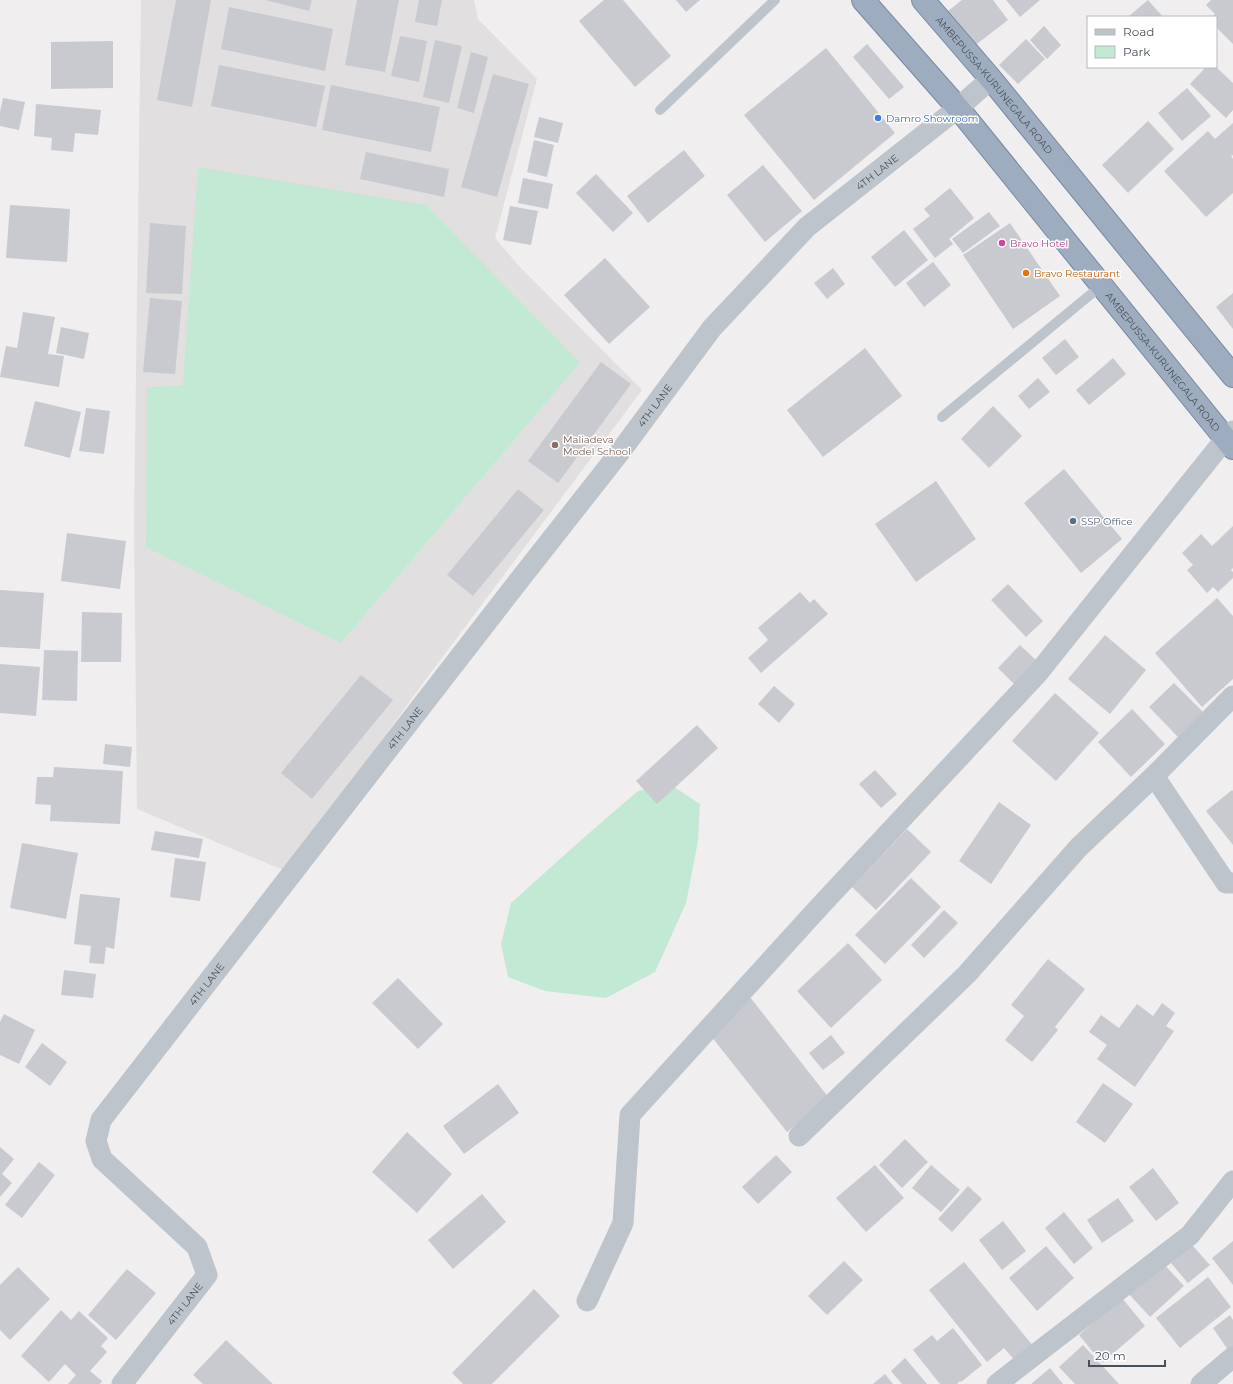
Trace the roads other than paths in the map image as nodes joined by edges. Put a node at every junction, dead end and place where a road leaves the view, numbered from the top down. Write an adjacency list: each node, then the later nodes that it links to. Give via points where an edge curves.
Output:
1 (775, 0): 6 (lane)
2 (862, 0): 5 (highway, AMBEPUSSA-KURUNEGALA ROAD)
3 (923, 0): 4 (highway, AMBEPUSSA-KURUNEGALA ROAD)
4 (991, 79): 5 (street); 8 (highway, AMBEPUSSA-KURUNEGALA ROAD)
5 (958, 108): 7 (highway, AMBEPUSSA-KURUNEGALA ROAD); 18 (street, 4TH LANE, via 807,227 712,328 620,452 101,1120 96,1141 102,1159 197,1247 207,1275)
6 (660, 110)
7 (1102, 285): 9 (lane); 10 (highway, AMBEPUSSA-KURUNEGALA ROAD)
8 (1233, 376)
9 (942, 417)
10 (1231, 439): 16 (street, via 1038,673 822,904 630,1115 623,1223)
11 (1233, 696): 12 (street)
12 (1154, 776): 13 (street, via 1226,883); 14 (street, via 1079,847 967,974)
13 (1233, 883)
14 (799, 1136)
15 (1233, 1181): 19 (street, via 1190,1235)
16 (587, 1301)
17 (1233, 1357): 20 (street)
18 (122, 1384)
19 (997, 1384)
20 (1201, 1384)

